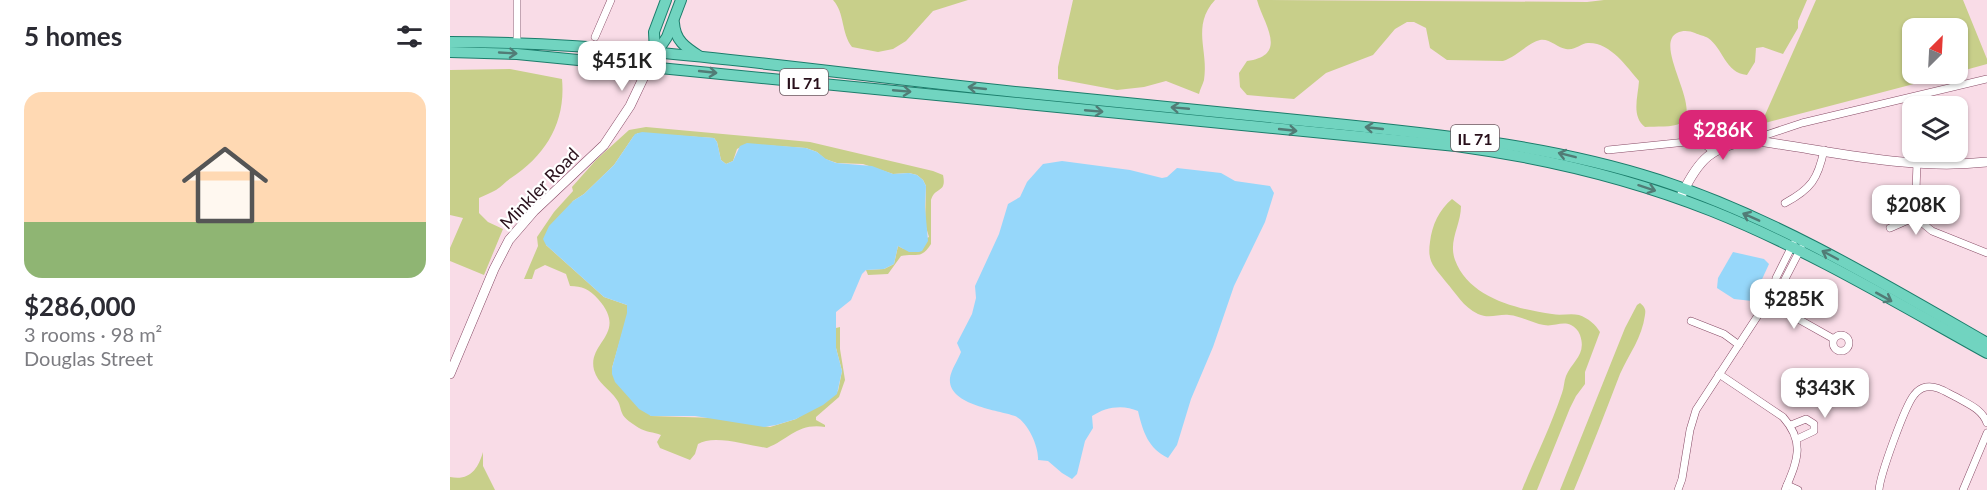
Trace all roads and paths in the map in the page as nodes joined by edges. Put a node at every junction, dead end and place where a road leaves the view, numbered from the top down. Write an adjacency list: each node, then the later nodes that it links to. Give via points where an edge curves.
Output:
1 (518, 0): 8 (street)
2 (611, 0): 6 (street)
3 (666, 0): 10 (main road, via 654,32)
4 (681, 0): 5 (main road)
5 (674, 21): 10 (main road); 11 (main road, via 679,40)
6 (595, 37)
7 (450, 42): 8 (main road, IL 71)
8 (517, 42): 10 (main road, IL 71)
9 (450, 52): 12 (main road, IL 71, one-way to 12)
10 (655, 53): 11 (main road, IL 71); 12 (main road)
11 (702, 58): 20 (main road, IL 71, one-way to 11, via 1628,171 1473,138)
12 (649, 66): 20 (main road, IL 71, one-way to 20, via 1468,148 1516,155); 32 (street, Minkler Road, via 630,106 604,145 509,240)
13 (1987, 79): 14 (street, via 1802,123)
14 (1750, 140): 16 (street); 17 (street)
15 (1608, 150): 17 (street, via 1695,141)
16 (1824, 150): 19 (street); 21 (street, via 1812,184)
17 (1713, 151): 20 (street)
18 (1987, 162): 19 (street)
19 (1917, 163): 22 (street)
20 (1682, 194): 24 (main road, IL 71)
21 (1785, 203)
22 (1915, 217): 23 (street); 25 (street, via 1932,231)
23 (1890, 228)
24 (1798, 244): 26 (street, via 1776,278); 29 (main road, IL 71, one-way to 24); 31 (main road, IL 71, one-way to 31)
25 (1987, 253)
26 (1768, 302): 28 (street); 30 (street)
27 (1691, 321): 30 (street, via 1724,334)
28 (1832, 338)
29 (1987, 343)
30 (1739, 345): 33 (street)
31 (1987, 353)
32 (450, 374)
33 (1719, 374): 35 (street); 39 (street, via 1692,420)
34 (1987, 423): 41 (street, via 1979,410 1940,389 1919,390 1901,424)
35 (1791, 425): 37 (street); 37 (street, via 1806,419 1814,424 1814,431)
36 (1987, 433): 42 (street)
37 (1797, 439): 38 (street, via 1796,462)
38 (1786, 488): 40 (street)
39 (1678, 490)
40 (1798, 490)
41 (1879, 490)
42 (1964, 490)

